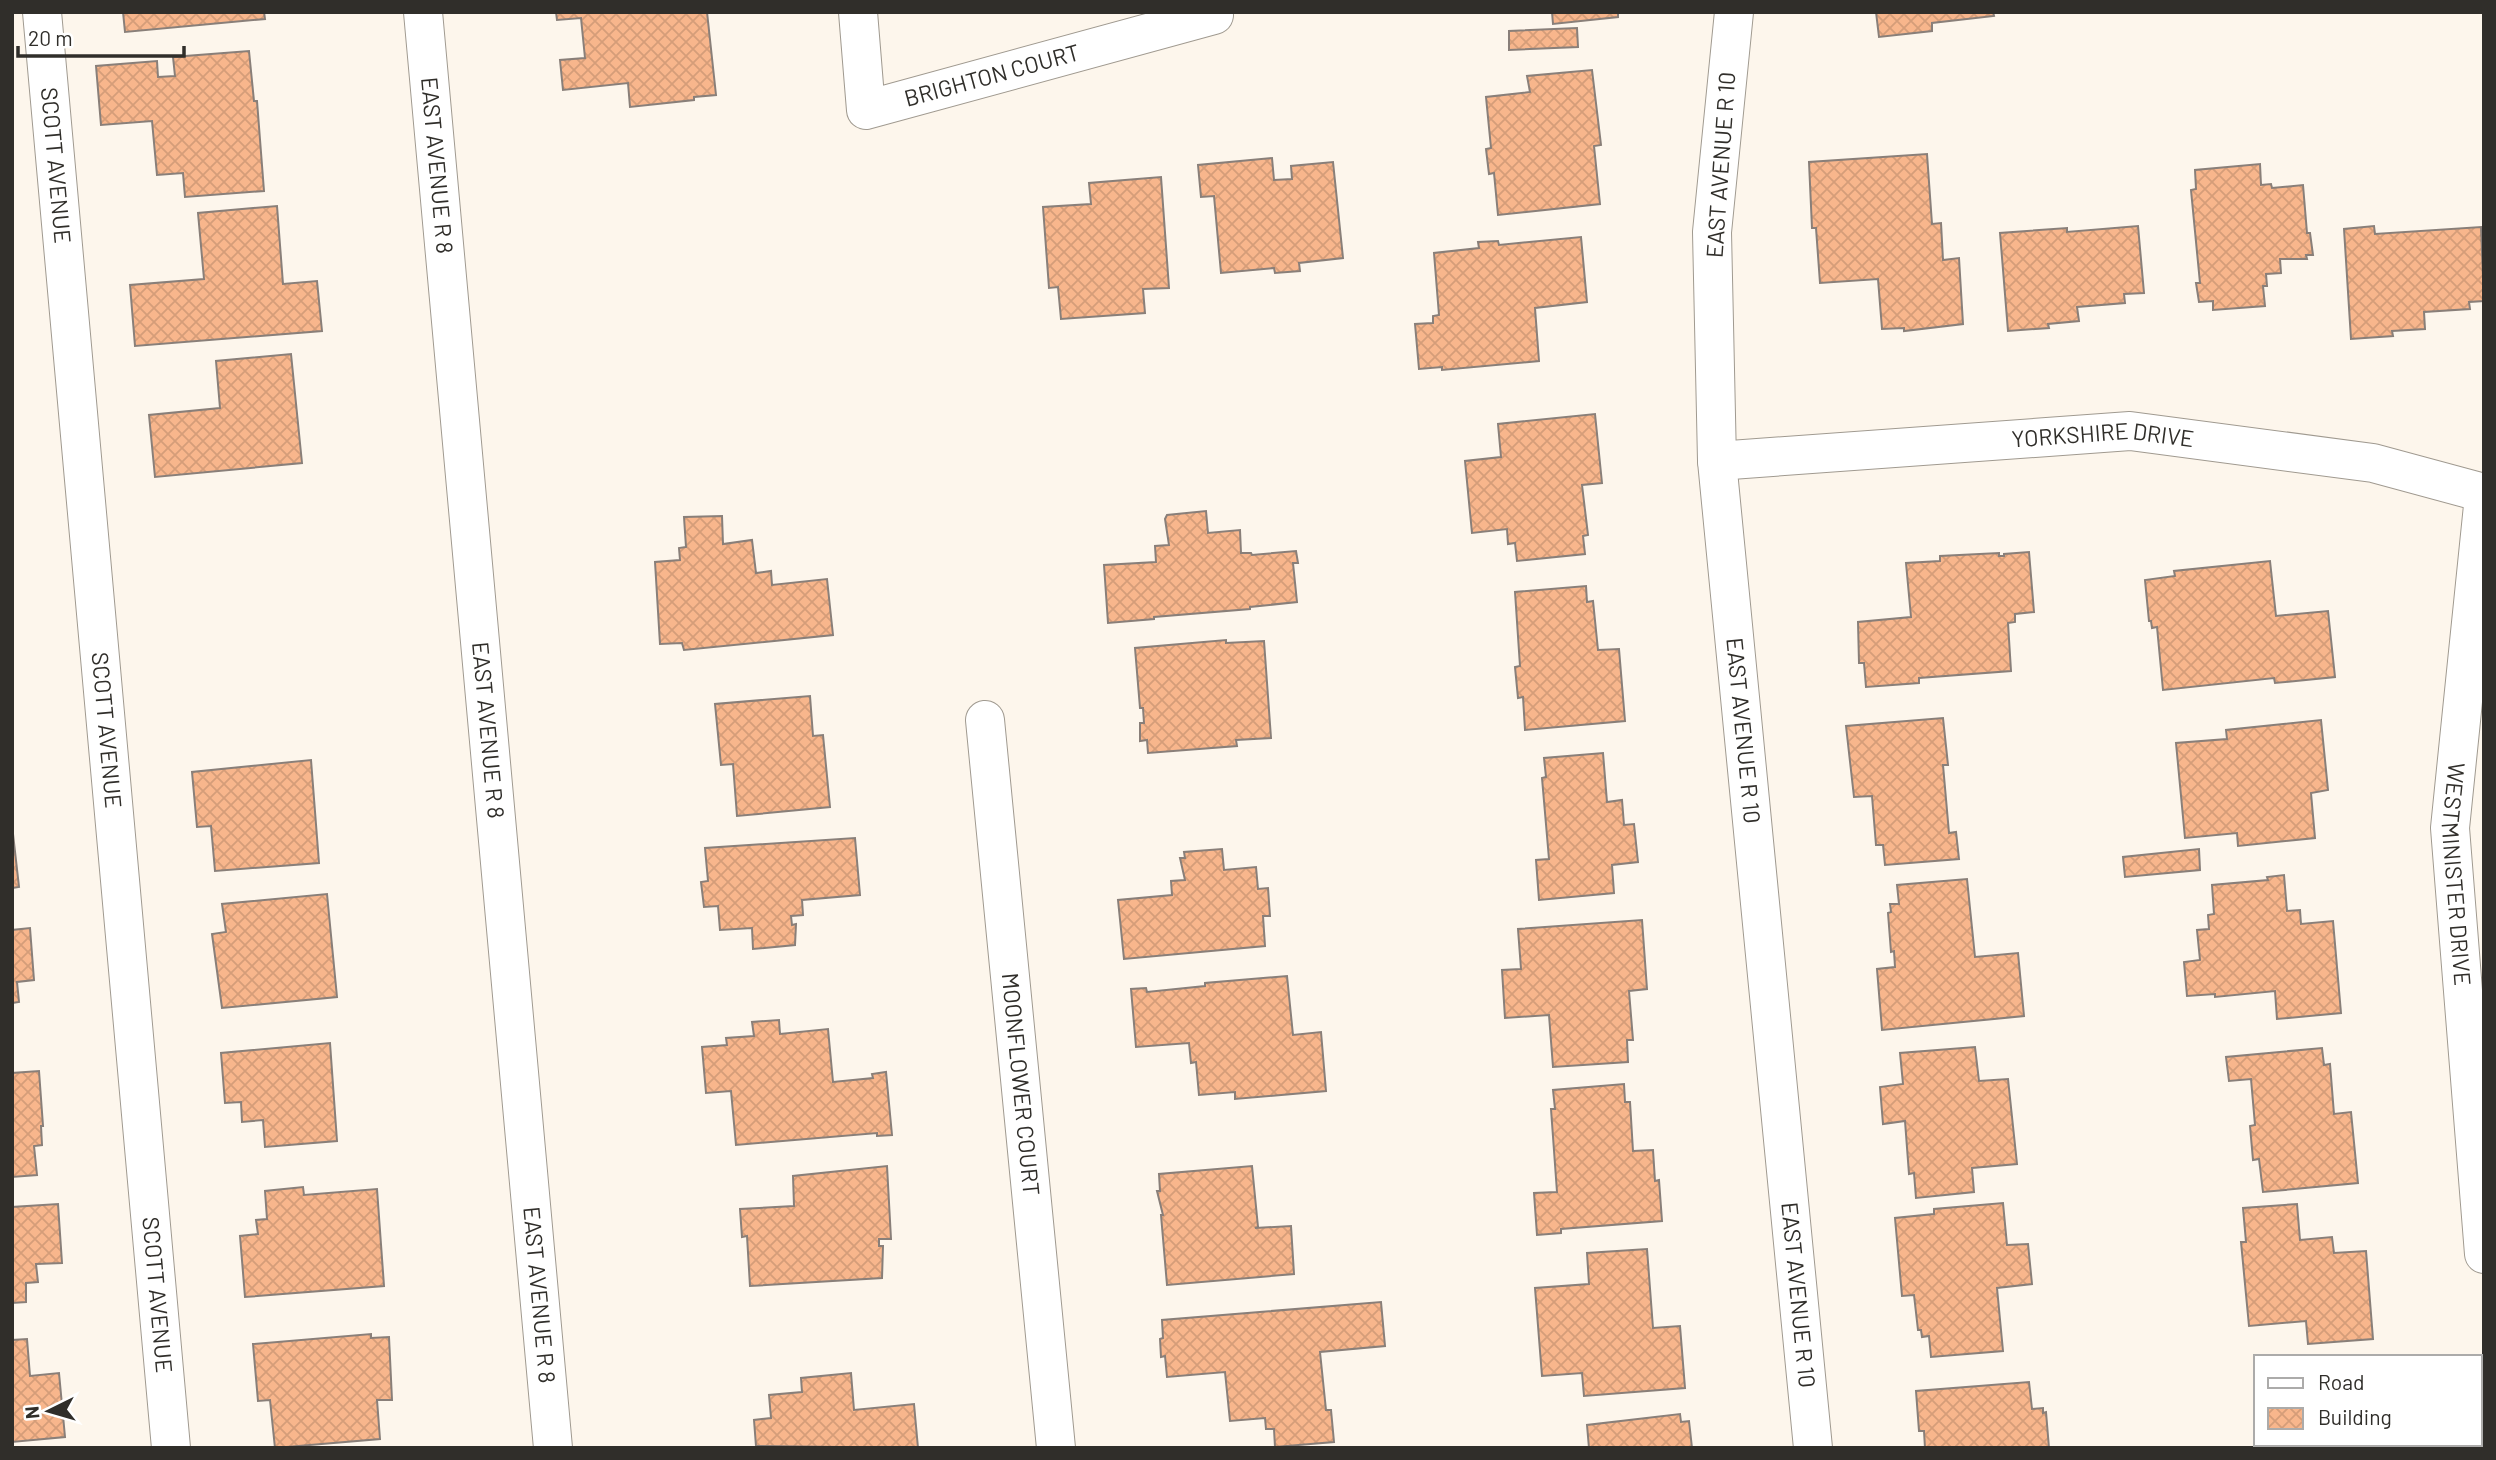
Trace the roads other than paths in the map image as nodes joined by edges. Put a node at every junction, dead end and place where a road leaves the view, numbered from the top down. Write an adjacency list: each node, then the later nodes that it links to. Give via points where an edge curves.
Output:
1 (42, 12): 10 (street, SCOTT AVENUE)
2 (423, 12): 11 (street, EAST AVENUE R 8)
3 (858, 12): 5 (street, BRIGHTON COURT, via 866,110)
4 (1734, 12): 6 (street, EAST AVENUE R 10, via 1712,232)
5 (1214, 15)
6 (1717, 461): 7 (street, YORKSHIRE DRIVE, via 2130,430 2373,464); 13 (street, EAST AVENUE R 10)
7 (2484, 494): 9 (street, WESTMINISTER DRIVE, via 2450,828)
8 (985, 720): 12 (street, MOONFLOWER COURT)
9 (2483, 1231)
10 (171, 1448)
11 (553, 1448)
12 (1056, 1448)
13 (1813, 1448)

